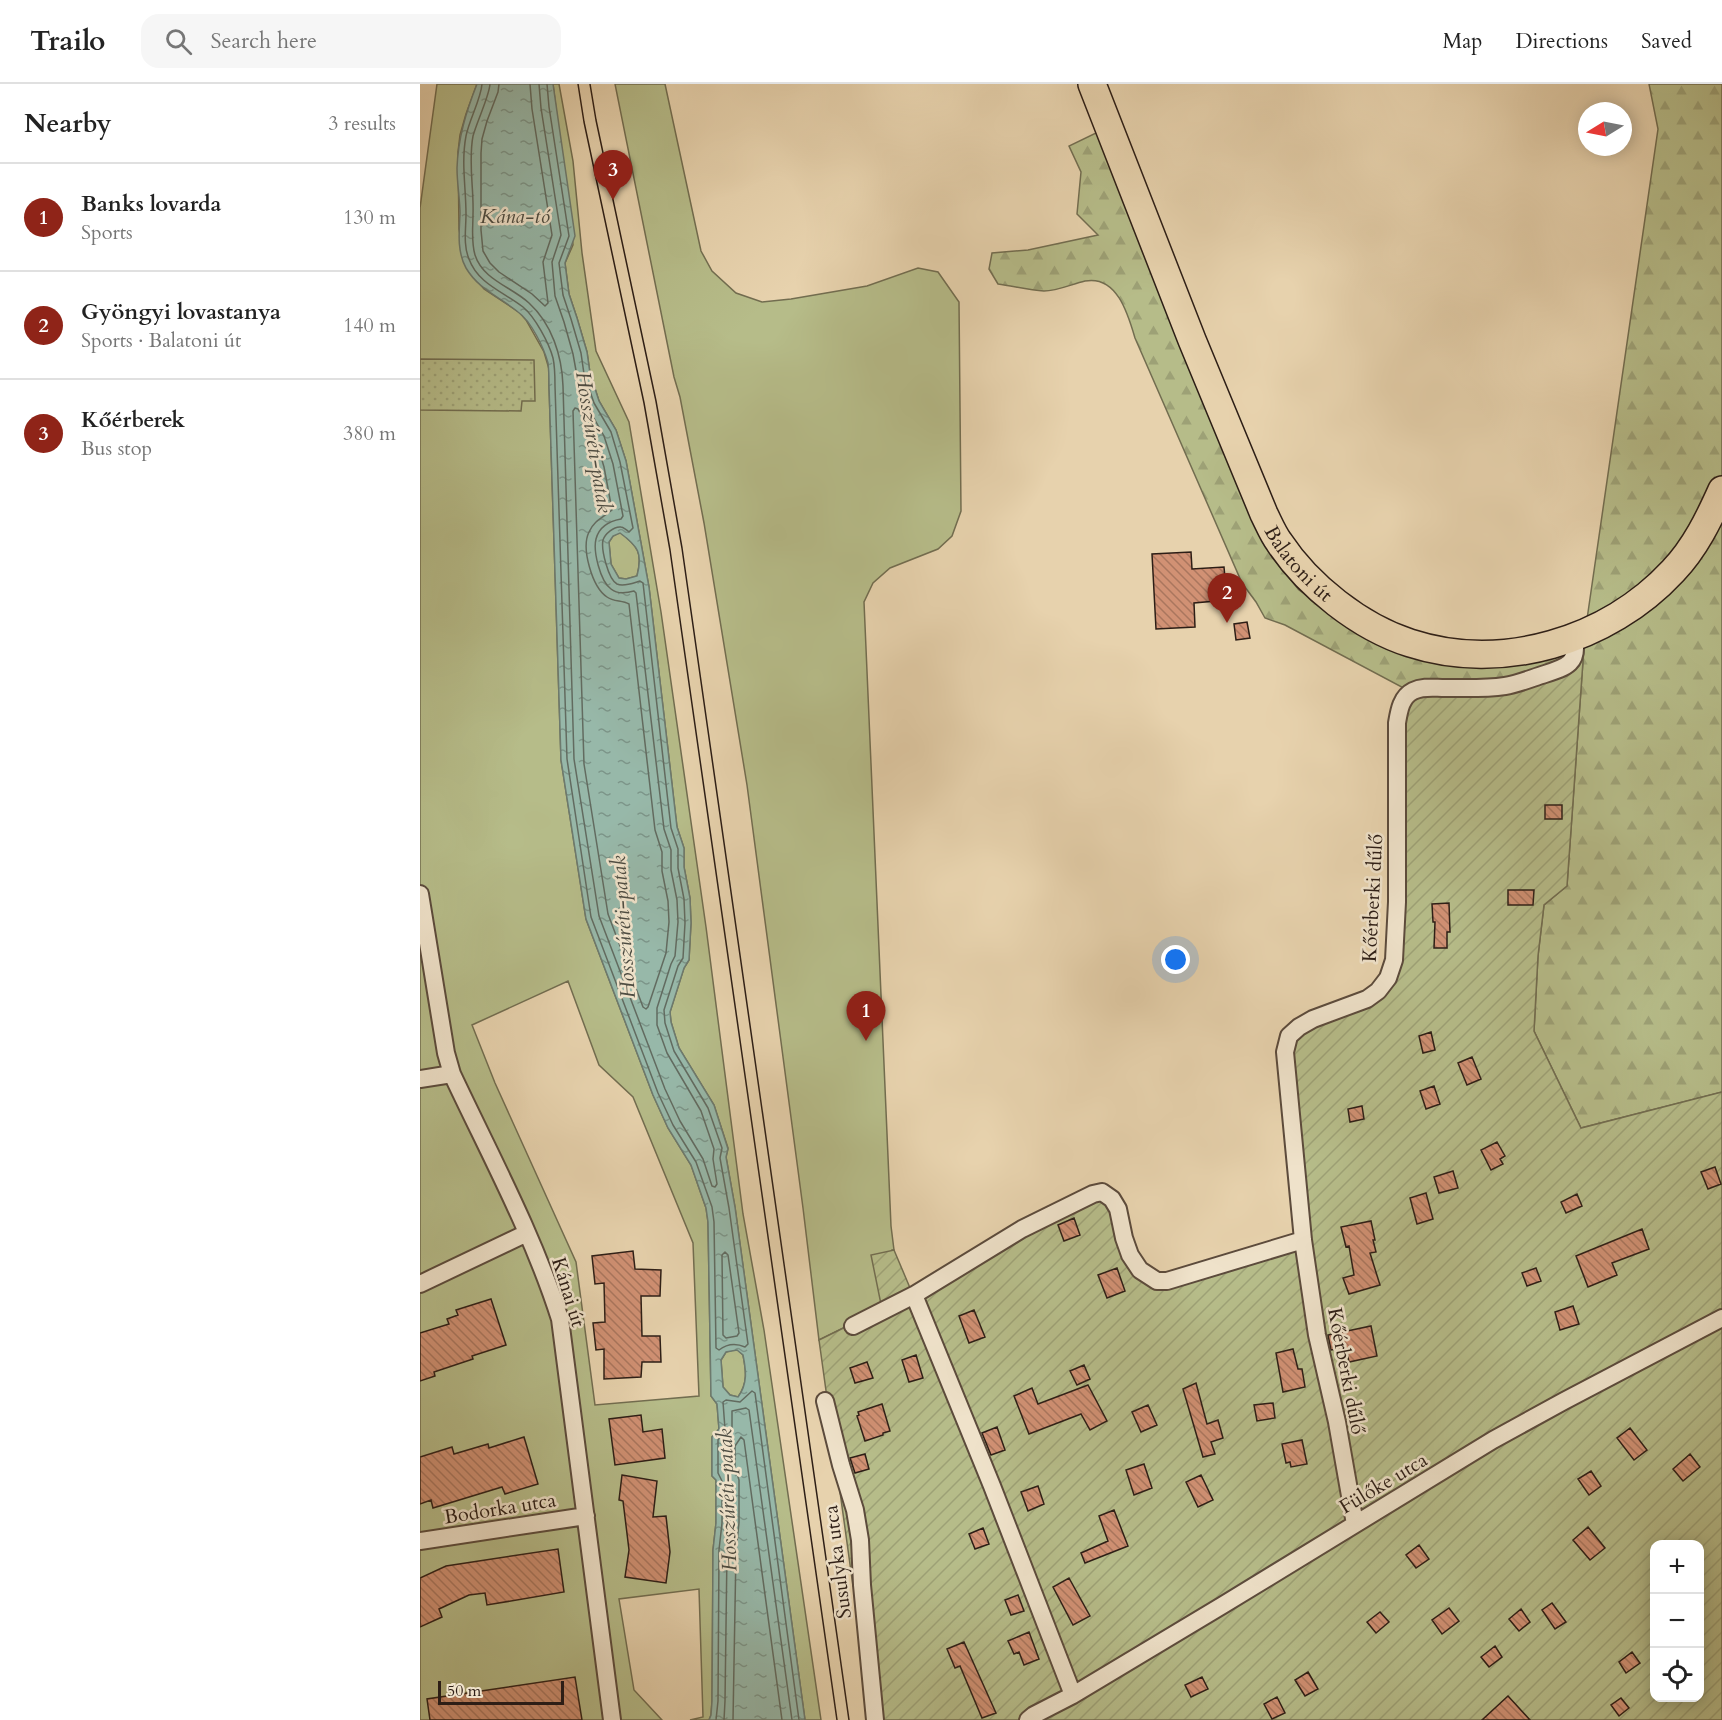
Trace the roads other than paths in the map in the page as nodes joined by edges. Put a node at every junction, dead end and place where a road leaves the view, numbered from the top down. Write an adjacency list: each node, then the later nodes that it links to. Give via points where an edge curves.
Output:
1 (1092, 84): 3 (main road, Balatoni út, via 1254,493 1279,542 1300,570 1330,598 1367,623 1408,643 1431,649 1490,654 1527,651)
2 (1722, 490): 3 (main road, Balatoni út, via 1693,546 1673,571 1624,613)
3 (1574, 638): 8 (street, Kőérberki dűlő, via 1575,657 1557,671 1507,686 1421,688 1401,703 1396,723 1394,960 1378,991 1299,1027 1289,1036 1286,1052)
4 (420, 894): 5 (street, Kánai út)
5 (452, 1074): 6 (street); 7 (street, Kánai út)
6 (420, 1079)
7 (526, 1233): 9 (street); 14 (street, Kánai út, via 560,1318)
8 (1303, 1240): 10 (street, via 1157,1281 1140,1270 1130,1255 1118,1209 1102,1192 1022,1229); 15 (street, Kőérberki dűlő, via 1317,1335)
9 (420, 1284)
10 (914, 1295): 12 (street); 17 (street)
11 (1722, 1318): 15 (street, Fülőke utca, via 1520,1425)
12 (853, 1326)
13 (825, 1401): 19 (street, Susulyka utca, via 860,1540)
14 (586, 1516): 16 (street, Bodorka utca); 18 (street, Kánai út)
15 (1355, 1524): 17 (street, Fülőke utca)
16 (420, 1541)
17 (1073, 1695): 20 (street, Fülőke utca)
18 (612, 1720)
19 (875, 1720)
20 (1028, 1720)

